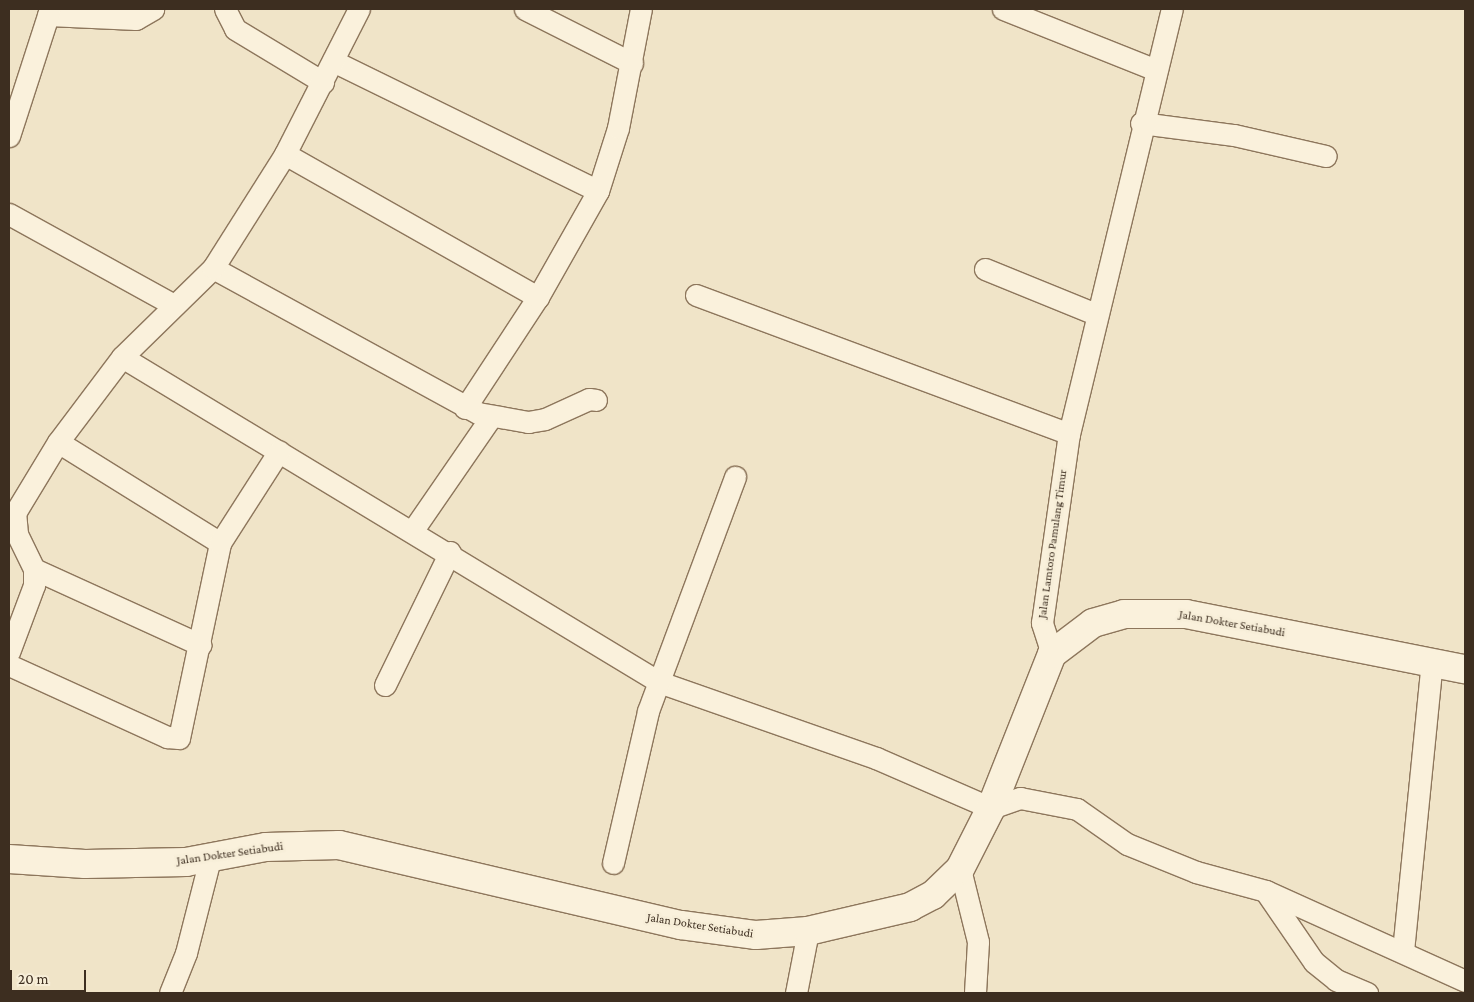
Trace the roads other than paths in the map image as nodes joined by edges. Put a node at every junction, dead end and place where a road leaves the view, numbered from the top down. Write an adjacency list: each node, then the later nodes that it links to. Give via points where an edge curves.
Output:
1 (154, 9): 8 (street, via 136,19)
2 (225, 9): 12 (street, via 235,29)
3 (359, 9): 9 (street)
4 (525, 9): 10 (street)
5 (641, 9): 10 (street)
6 (1002, 9): 11 (street)
7 (1172, 9): 11 (street, Jalan Lamtoro Pamulang Timur)
8 (49, 12): 13 (street)
9 (333, 60): 12 (street); 18 (street)
10 (632, 64): 18 (street)
11 (1156, 70): 14 (street, Jalan Lamtoro Pamulang Timur)
12 (323, 82): 16 (street)
13 (13, 102): 15 (street)
14 (1141, 122): 17 (street, via 1234,135); 25 (street, Jalan Lamtoro Pamulang Timur)
15 (9, 136)
16 (285, 154): 20 (street); 23 (street)
17 (1326, 156)
18 (598, 190): 23 (street)
19 (9, 214): 24 (street)
20 (212, 268): 24 (street); 28 (street)
21 (985, 269): 25 (street)
22 (696, 295): 30 (street)
23 (538, 297): 28 (street)
24 (172, 304): 26 (street)
25 (1096, 314): 30 (street, Jalan Lamtoro Pamulang Timur)
26 (122, 357): 31 (street); 32 (street)
27 (596, 400): 29 (street, via 589,399 545,420)
28 (465, 408): 29 (street)
29 (491, 417): 34 (street)
30 (1069, 434): 40 (street, Jalan Lamtoro Pamulang Timur, via 1042,623)
31 (58, 442): 35 (street); 37 (street, via 15,512 17,534)
32 (279, 450): 34 (street); 35 (street)
33 (735, 477): 44 (street)
34 (413, 530): 36 (street)
35 (220, 543): 38 (street)
36 (450, 552): 44 (street); 45 (street)
37 (34, 569): 38 (street); 39 (street, via 34,585)
38 (202, 645): 42 (street, via 179,738 167,737)
39 (9, 652)
40 (1052, 654): 41 (main road, Jalan Dokter Setiabudi, via 1093,623 1148,612 1216,619); 46 (main road, Jalan Dokter Setiabudi)
41 (1432, 662): 43 (main road, Jalan Dokter Setiabudi); 53 (street)
42 (9, 665)
43 (1465, 669)
44 (659, 682): 46 (street, via 876,758); 48 (street, via 648,711)
45 (386, 685)
46 (991, 808): 50 (main road, Jalan Dokter Setiabudi); 51 (street, via 1020,798 1077,809 1127,844 1196,872)
47 (9, 859): 49 (main road, Jalan Dokter Setiabudi)
48 (613, 863)
49 (208, 867): 52 (main road, Jalan Dokter Setiabudi, via 266,847 339,845 681,925 756,935); 55 (street, via 186,953)
50 (960, 868): 52 (main road, Jalan Dokter Setiabudi, via 933,895 910,907); 57 (street, via 978,942)
51 (1266, 892): 53 (street); 58 (street, via 1314,962 1336,980)
52 (808, 931): 56 (street)
53 (1403, 951): 54 (street)
54 (1465, 981)
55 (170, 993)
56 (796, 993)
57 (975, 993)
58 (1367, 993)

